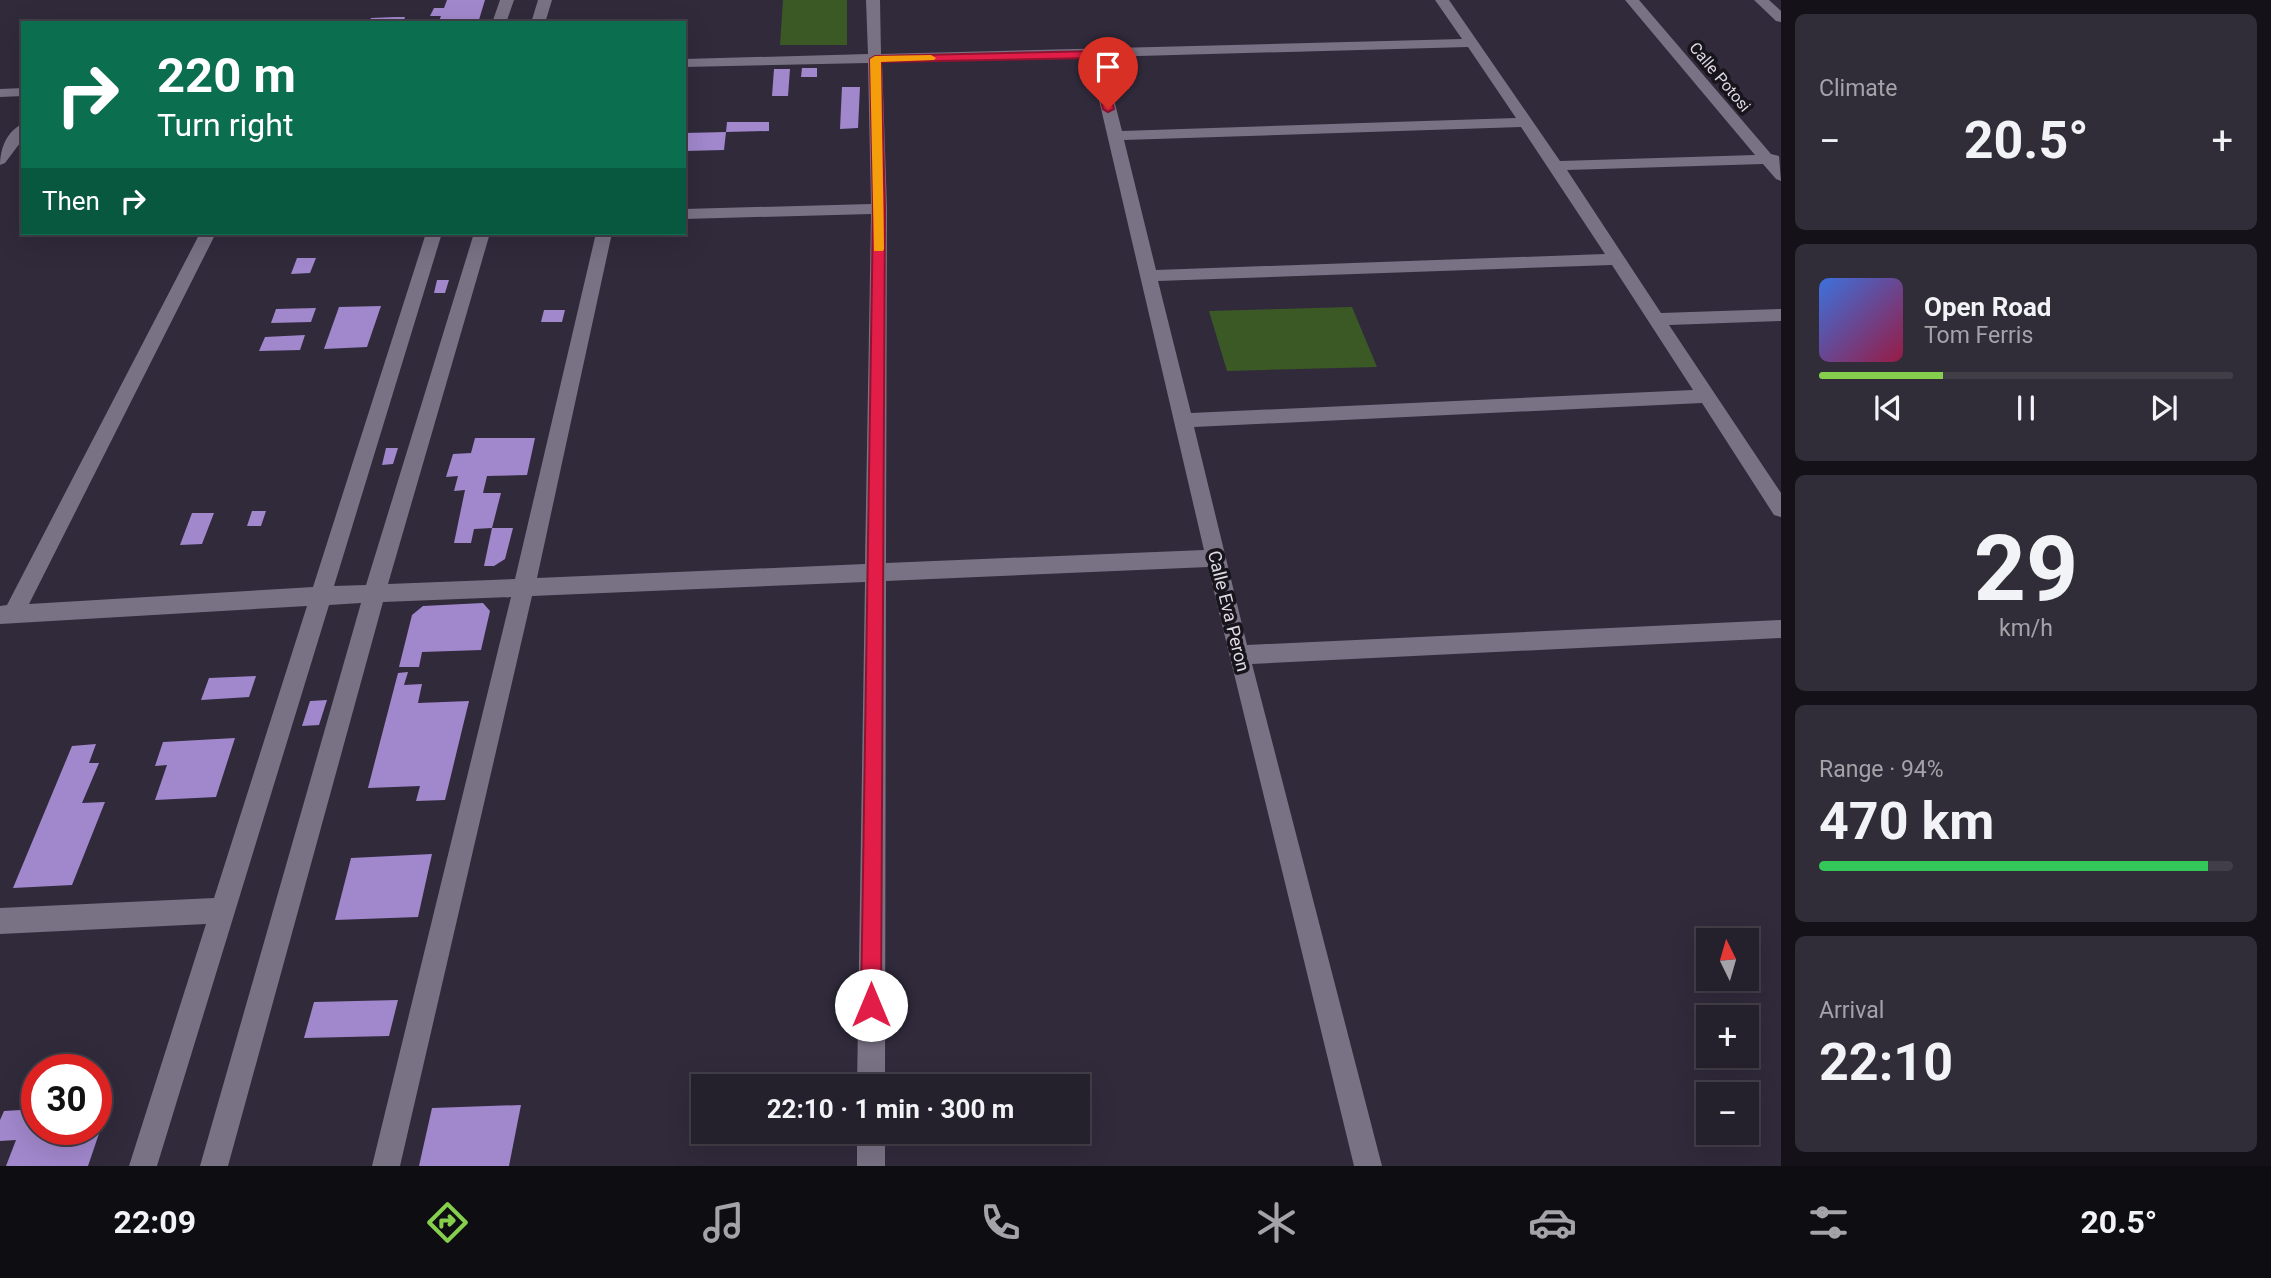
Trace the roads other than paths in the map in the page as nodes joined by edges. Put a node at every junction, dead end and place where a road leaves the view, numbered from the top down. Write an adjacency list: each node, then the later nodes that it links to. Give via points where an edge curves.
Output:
1 (506, 0): 8 (street)
2 (545, 0): 9 (street)
3 (873, 0): 12 (street)
4 (1441, 0): 10 (street)
5 (1632, 0): 19 (street, Calle Potosi)
6 (1761, 0): 7 (street)
7 (1781, 18)
8 (500, 21)
9 (539, 21)
10 (1471, 43): 11 (street); 16 (street)
11 (1096, 55): 12 (street); 18 (street, Calle Eva Peron)
12 (875, 59): 13 (street); 23 (street)
13 (686, 63)
14 (21, 92): 15 (street)
15 (0, 93)
16 (1526, 122): 18 (street); 21 (street)
17 (21, 131): 20 (street)
18 (1114, 136): 30 (street, Calle Eva Peron)
19 (1773, 159): 21 (street); 22 (street, Calle Potosi)
20 (0, 160)
21 (1556, 166): 29 (street)
22 (1781, 176)
23 (879, 209): 24 (street); 37 (street)
24 (686, 214)
25 (207, 235): 41 (street)
26 (433, 235): 40 (street)
27 (481, 235): 39 (street)
28 (604, 235): 38 (street)
29 (1616, 259): 30 (street); 32 (street)
30 (1147, 275): 34 (street, Calle Eva Peron)
31 (1781, 315): 32 (street)
32 (1655, 319): 33 (street)
33 (1706, 396): 34 (street); 35 (street)
34 (1183, 420): 36 (street, Calle Eva Peron)
35 (1781, 509)
36 (1216, 558): 37 (street); 43 (street, Calle Eva Peron)
37 (873, 571): 38 (street); 46 (street)
38 (524, 587): 39 (street); 50 (street)
39 (374, 595): 40 (street); 49 (street)
40 (321, 596): 41 (street); 44 (street)
41 (6, 614)
42 (1781, 629): 43 (street)
43 (1240, 655): 52 (street, Calle Eva Peron)
44 (224, 910): 45 (street); 48 (street)
45 (0, 921)
46 (871, 1074)
47 (871, 1144): 51 (street)
48 (143, 1166)
49 (214, 1166)
50 (386, 1166)
51 (871, 1166)
52 (1368, 1166)

